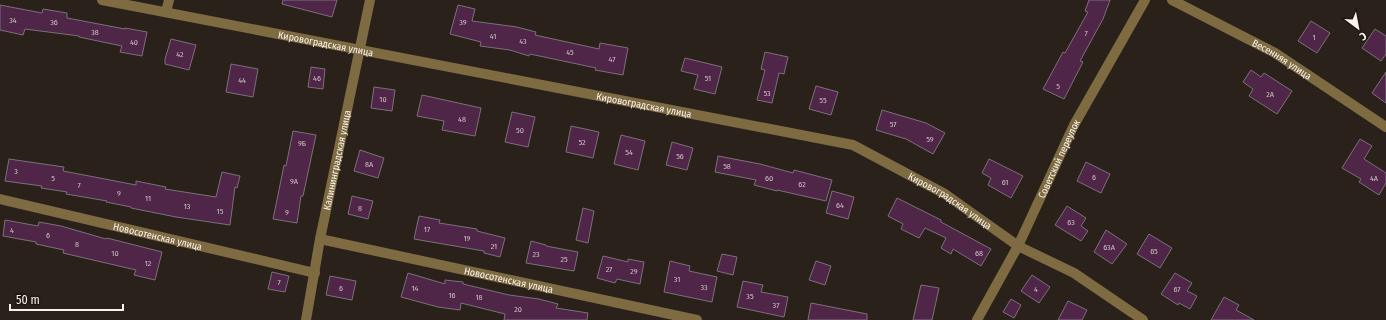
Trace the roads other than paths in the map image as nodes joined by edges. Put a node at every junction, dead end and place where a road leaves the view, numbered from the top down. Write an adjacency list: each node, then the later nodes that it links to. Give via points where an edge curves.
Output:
1 (102, 0): 6 (street, Кировоградская улица)
2 (169, 0): 6 (street)
3 (370, 0): 7 (street, Калининградская улица)
4 (1145, 0): 11 (street, Советский переулок, via 1074,125)
5 (1172, 0): 8 (street, Весенняя улица, via 1275,53)
6 (166, 12): 7 (street, Кировоградская улица)
7 (359, 50): 10 (street, Калининградская улица); 11 (street, Кировоградская улица, via 853,145 945,194)
8 (1386, 128)
9 (0, 200): 12 (street, Новосотенская улица)
10 (320, 239): 12 (street, Калининградская улица); 14 (street, Новосотенская улица)
11 (1018, 246): 15 (street, Советский переулок); 16 (street, Кировоградская улица, via 1074,273)
12 (315, 273): 13 (street, Калининградская улица)
13 (306, 320)
14 (698, 320)
15 (977, 320)
16 (1143, 320)

